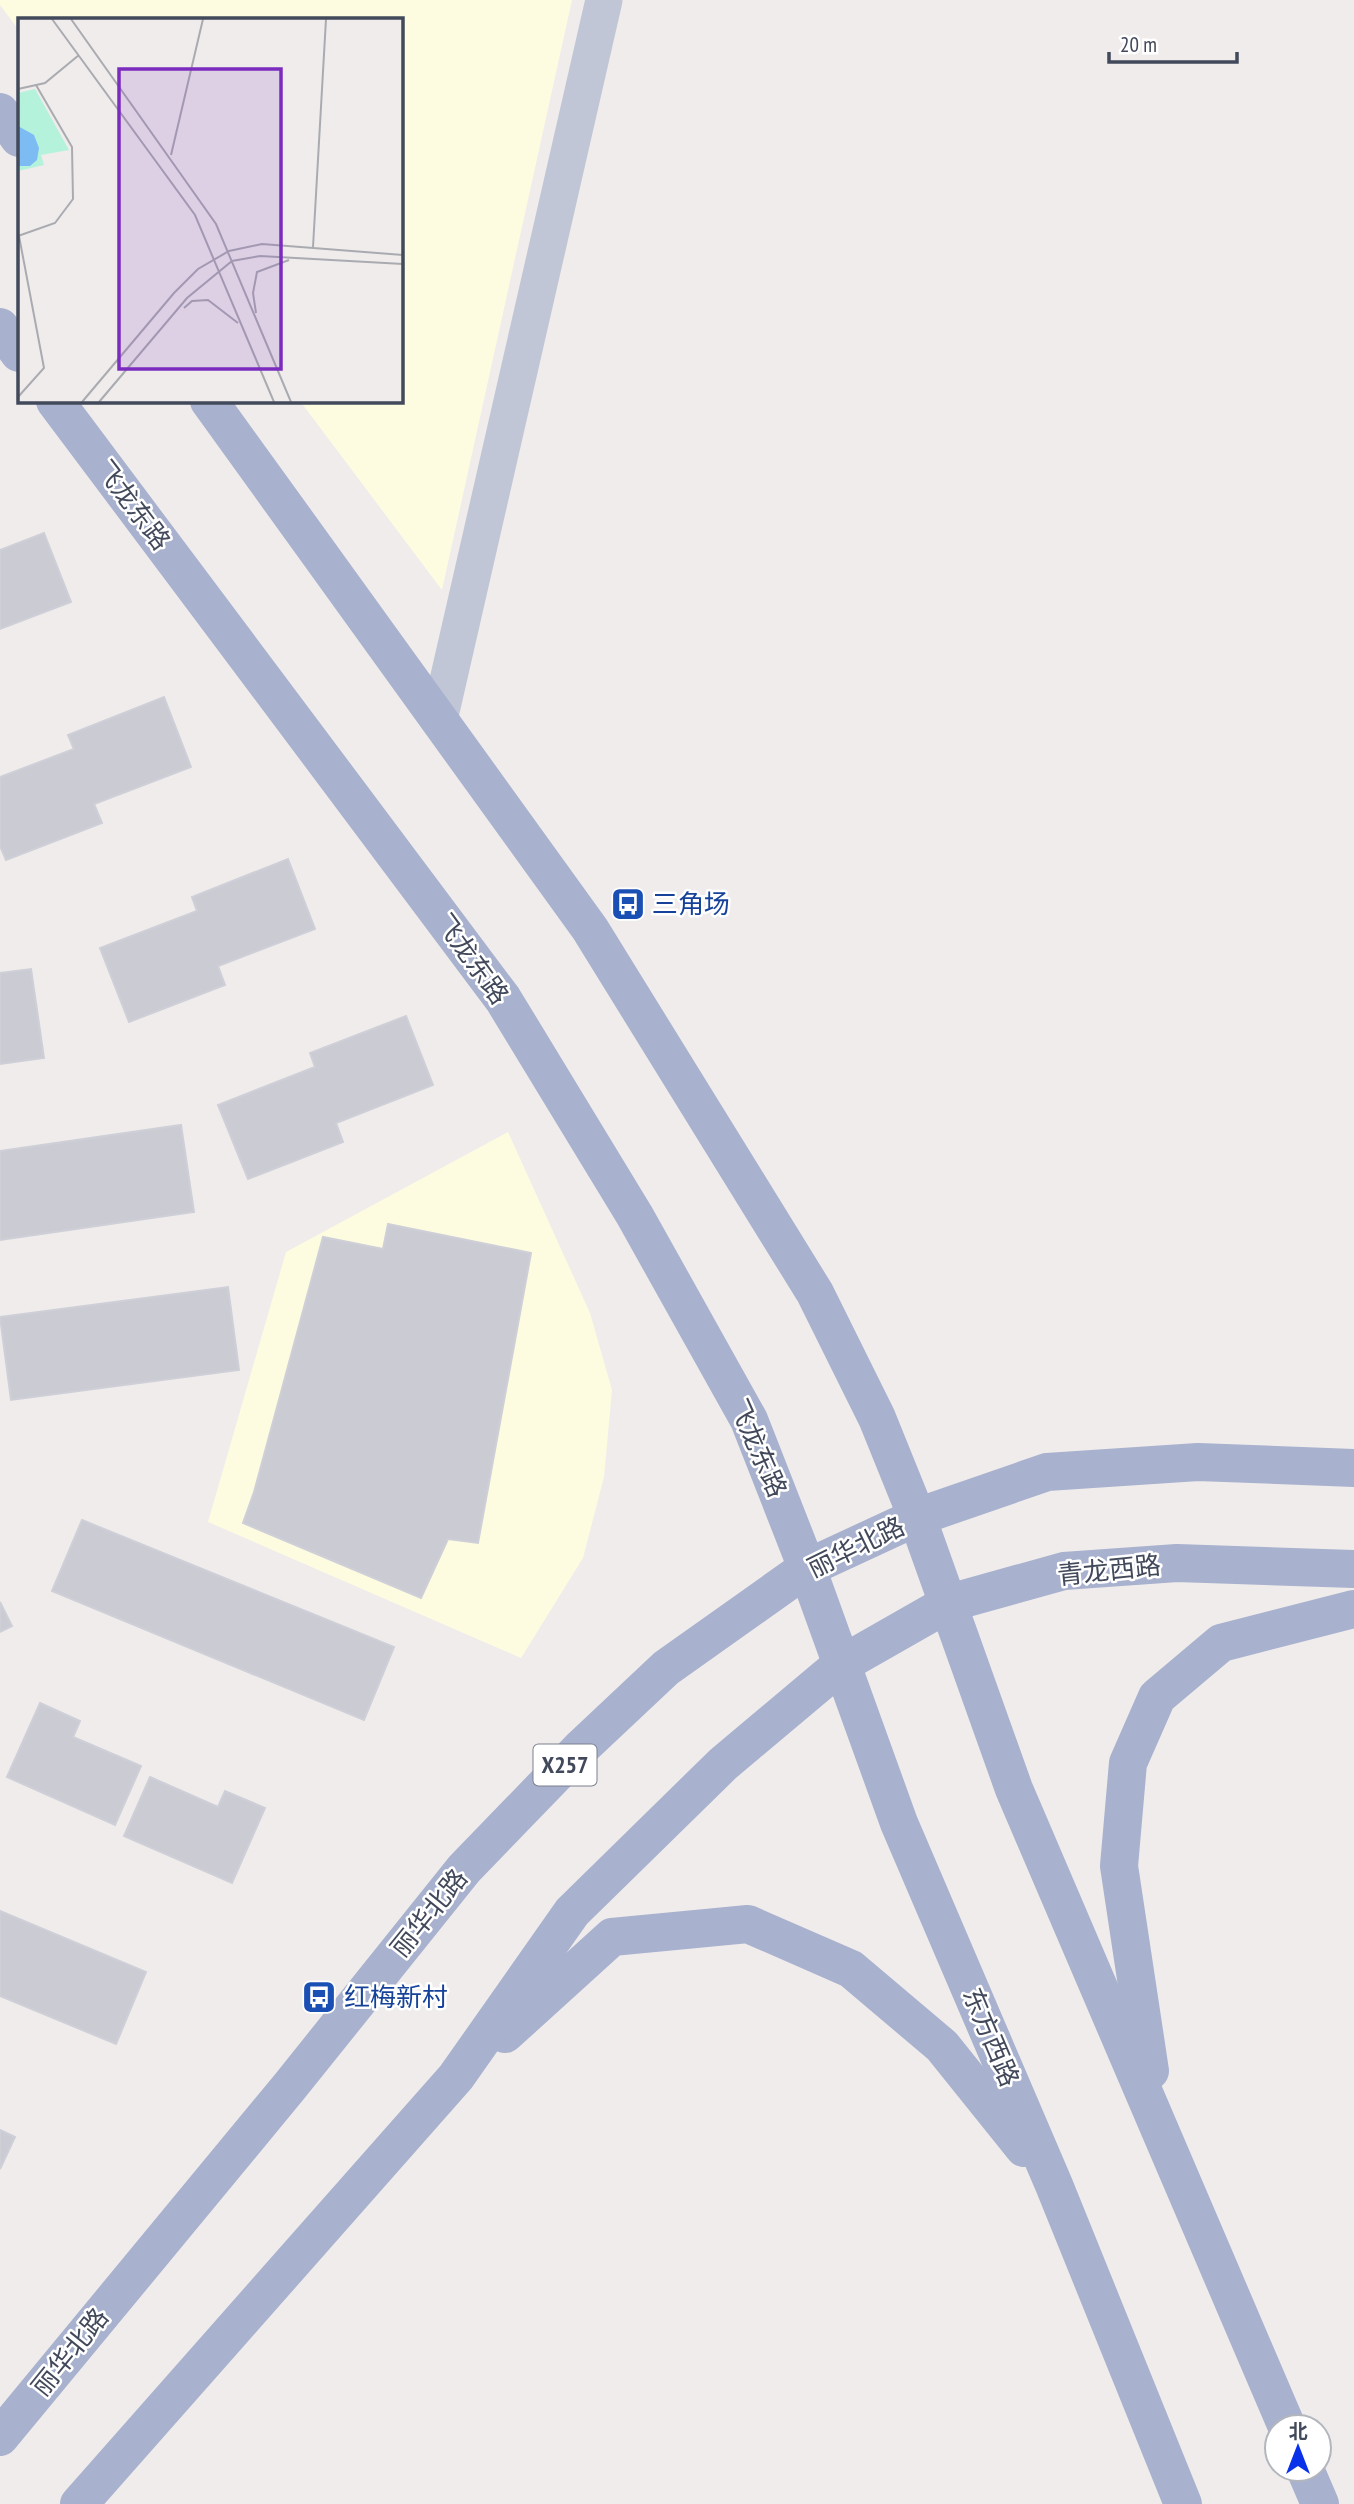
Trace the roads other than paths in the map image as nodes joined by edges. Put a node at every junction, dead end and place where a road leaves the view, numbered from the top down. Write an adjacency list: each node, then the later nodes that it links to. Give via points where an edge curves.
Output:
1 (604, 0): 8 (street)
2 (0, 112): 3 (main road)
3 (18, 137)
4 (0, 327): 5 (main road)
5 (18, 352)
6 (56, 402): 11 (main road, 飞龙东路, via 503,999 635,1216 749,1420)
7 (210, 402): 8 (main road)
8 (439, 720): 10 (main road, via 590,929 815,1293 877,1418)
9 (1354, 1468): 10 (main road, via 1198,1462 1047,1472)
10 (917, 1517): 11 (main road, 丽华北路 / X257); 13 (main road)
11 (807, 1568): 15 (main road, 东方西路); 20 (main road, 丽华北路 / X257, via 666,1668 464,1869)
12 (1354, 1569): 13 (main road, 青龙西路, via 1177,1563 1064,1571)
13 (949, 1603): 15 (main road, 青龙西路); 17 (main road, via 1014,1789)
14 (1354, 1609): 17 (main road, via 1221,1643 1157,1697 1128,1763 1119,1866)
15 (842, 1664): 16 (main road, via 723,1764 572,1912); 18 (main road, 东方西路, via 899,1823)
16 (456, 2077): 18 (main road, via 612,1937 748,1924 851,1969 942,2046); 22 (main road)
17 (1158, 2125): 19 (main road)
18 (1054, 2185): 23 (main road, 东方西路)
19 (1281, 2413)
20 (0, 2437)
21 (1311, 2483): 24 (main road)
22 (79, 2504)
23 (1183, 2504)
24 (1320, 2504)

